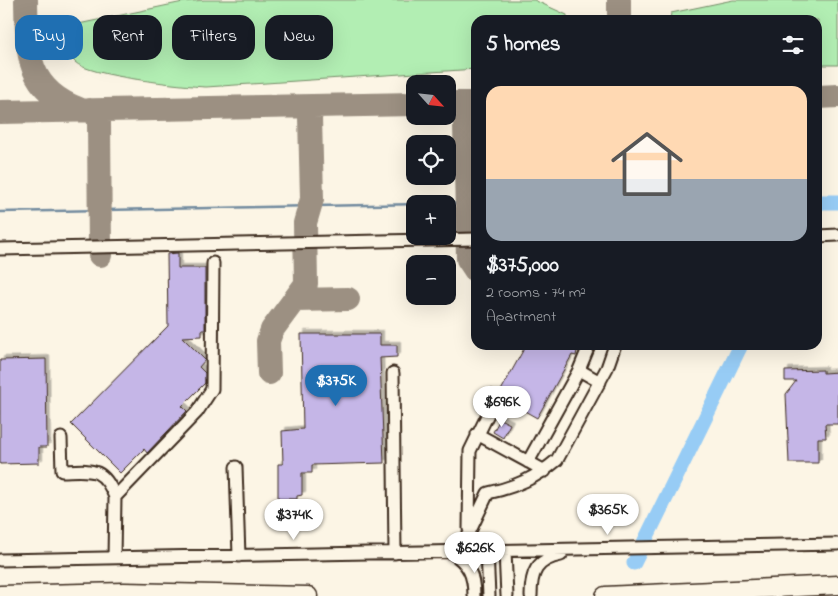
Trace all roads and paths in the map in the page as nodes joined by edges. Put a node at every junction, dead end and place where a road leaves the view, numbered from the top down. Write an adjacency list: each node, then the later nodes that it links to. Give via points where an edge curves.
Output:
1 (822, 236): 2 (street)
2 (838, 236)
3 (471, 238): 4 (street)
4 (0, 249)
5 (213, 263): 19 (street, via 212,389 197,412)
6 (587, 350): 8 (street)
7 (613, 350): 10 (street)
8 (579, 370): 10 (street); 14 (street)
9 (393, 373): 27 (street)
10 (600, 382): 16 (street, via 557,460)
11 (491, 396): 12 (street, via 488,414)
12 (477, 434): 14 (street); 17 (street, via 470,451)
13 (61, 438): 19 (street, via 62,470 92,470 102,474)
14 (528, 462): 16 (street)
15 (236, 467): 28 (street)
16 (545, 471): 18 (street, via 516,487)
17 (469, 482): 18 (street, via 477,490); 20 (street)
18 (488, 493): 20 (street)
19 (114, 497): 29 (street)
20 (469, 533): 26 (street)
21 (838, 544): 22 (street)
22 (589, 549): 24 (street); 37 (street, via 547,558 533,574)
23 (487, 551): 24 (street); 26 (street); 35 (street)
24 (505, 551): 36 (street)
25 (451, 552): 26 (street); 27 (street); 34 (street, via 462,559 473,575)
26 (471, 552)
27 (395, 553): 28 (street)
28 (239, 556): 29 (street)
29 (114, 558): 30 (street)
30 (0, 560)
31 (838, 585): 38 (highway)
32 (0, 595): 33 (highway, via 124,592)
33 (308, 596)
34 (474, 596)
35 (489, 596)
36 (507, 596)
37 (531, 596)
38 (605, 596)

